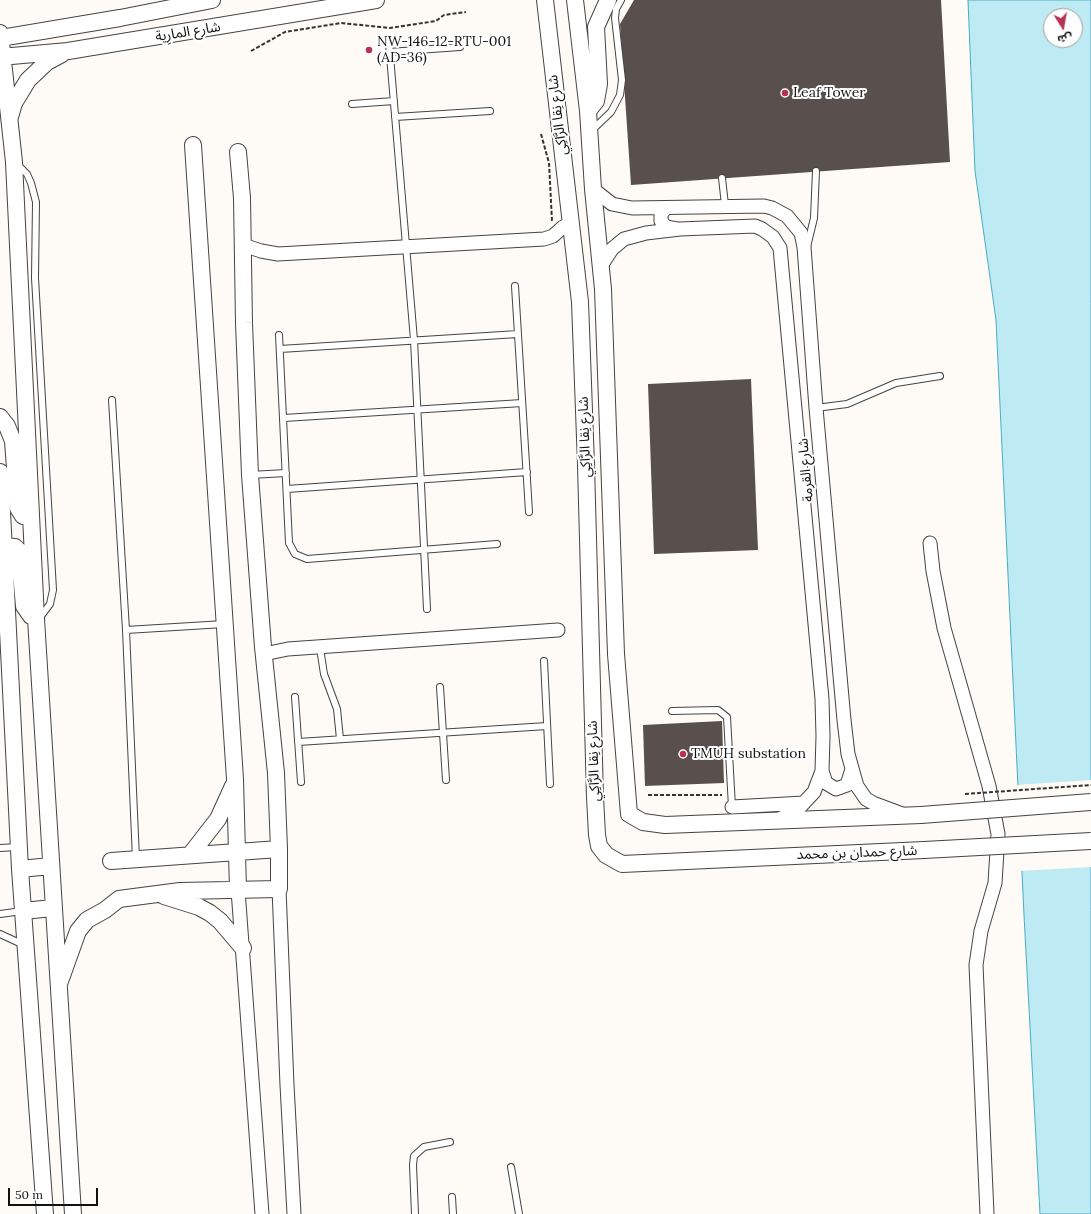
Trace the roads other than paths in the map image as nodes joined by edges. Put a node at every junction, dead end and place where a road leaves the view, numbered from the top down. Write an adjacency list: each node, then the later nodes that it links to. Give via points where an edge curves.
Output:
1 (212, 0): 8 (street, شارع المارِية)
2 (376, 0): 11 (street, شارع المارِية)
3 (545, 0): 29 (street, شارع نِقا الرَّاكِي)
4 (575, 0): 17 (street, شارع نِقا الرَّاكِي)
5 (608, 0): 17 (street, via 596,27 598,84 596,101)
6 (622, 0): 20 (lane, via 616,9 615,18 622,80 620,95 612,112)
7 (0, 33): 8 (street)
8 (0, 38): 13 (street)
9 (389, 44): 12 (lane)
10 (460, 46): 12 (lane)
11 (68, 51): 13 (street, شارع المارِية); 19 (street, via 47,62 28,80 14,103)
12 (389, 52): 14 (lane)
13 (1, 57): 19 (street)
14 (394, 101): 15 (lane); 18 (lane)
15 (352, 104)
16 (490, 111): 18 (lane)
17 (588, 111): 20 (street, شارع نِقا الرَّاكِي)
18 (395, 117): 32 (lane)
19 (9, 121): 23 (street)
20 (590, 132): 26 (street, شارع نِقا الرَّاكِي)
21 (193, 145): 61 (street)
22 (238, 152): 31 (street)
23 (14, 162): 54 (street); 60 (lane, via 27,174 36,202 35,278 53,590 50,604)
24 (816, 171): 33 (lane, via 813,228)
25 (722, 178): 27 (lane)
26 (593, 189): 28 (street, شارع القرمة, via 606,200 622,207); 34 (street, شارع نِقا الرَّاكِي)
27 (725, 205): 28 (street, شارع القرمة); 33 (street, شارع القرمة, via 764,206 780,211 793,221 801,233)
28 (666, 208): 30 (street, شارع القرمة, via 661,214 662,221 666,227)
29 (572, 224): 32 (street, via 544,239); 93 (street, شارع نِقا الرَّاكِي, via 580,302 596,835 602,851)
30 (680, 229): 34 (street, شارع القرمة, via 646,233 624,239 612,248); 75 (street, شارع القرمة, via 755,226 773,237 780,248 822,700)
31 (243, 245): 32 (street, via 278,254); 50 (street)
32 (407, 246): 38 (lane)
33 (805, 254): 43 (street, شارع القرمة)
34 (601, 266): 84 (street, شارع نِقا الرَّاكِي, via 616,654 629,814 643,822 665,825)
35 (515, 286): 36 (lane)
36 (518, 334): 38 (lane); 42 (lane)
37 (279, 335): 39 (lane)
38 (414, 340): 39 (lane); 44 (lane)
39 (280, 349): 46 (lane)
40 (940, 376): 43 (lane, via 896,383 847,404)
41 (112, 400): 62 (lane)
42 (522, 404): 44 (lane); 48 (lane)
43 (816, 408): 74 (street, شارع القرمة, via 844,720)
44 (418, 410): 46 (lane); 51 (lane)
45 (0, 418): 54 (street, via 7,426 13,441 18,508 23,516)
46 (284, 418): 49 (lane)
47 (0, 472): 57 (street)
48 (526, 472): 51 (lane); 53 (lane)
49 (286, 473): 50 (lane); 52 (lane)
50 (250, 475): 65 (street)
51 (421, 479): 52 (lane); 58 (lane)
52 (287, 489): 58 (lane, via 289,542 292,551 299,557 307,559)
53 (529, 512)
54 (31, 518): 60 (street)
55 (930, 543): 116 (street, via 944,628 989,786 998,834 995,883 976,965)
56 (497, 544): 58 (lane)
57 (4, 546): 60 (street, via 15,547 19,551 24,606); 86 (street)
58 (425, 549): 59 (lane)
59 (427, 609)
60 (36, 620): 94 (street)
61 (225, 623): 62 (lane); 76 (street)
62 (126, 630): 91 (lane)
63 (558, 630): 64 (street)
64 (320, 648): 65 (street); 72 (lane, via 324,674 337,709)
65 (264, 650): 88 (street, via 276,773)
66 (544, 661): 70 (lane)
67 (440, 687): 71 (lane)
68 (295, 697): 73 (lane)
69 (672, 711): 80 (lane, via 718,710 727,717)
70 (548, 726): 71 (lane); 79 (lane)
71 (443, 732): 72 (lane); 77 (lane)
72 (340, 740): 73 (lane)
73 (298, 742): 78 (lane)
74 (852, 769): 75 (street, via 847,785 836,789 826,783); 83 (street, شارع القرمة, via 857,786 866,799)
75 (822, 771): 82 (street, شارع القرمة, via 814,792)
76 (235, 778): 89 (street); 90 (street, via 218,819)
77 (446, 780)
78 (301, 782)
79 (550, 784)
80 (732, 801): 82 (street)
81 (1091, 802): 83 (street, bridge)
82 (804, 803): 84 (street, شارع القرمة, via 790,815)
83 (915, 816): 84 (street)
84 (780, 819)
85 (1091, 842): 93 (street, شارع حمدان بن محمد, bridge)
86 (19, 847): 87 (lane); 95 (street)
87 (0, 848)
88 (279, 849): 89 (street); 96 (street)
89 (237, 852): 90 (street); 97 (street)
90 (190, 855): 91 (street)
91 (136, 859): 92 (street)
92 (111, 860)
93 (622, 864)
94 (50, 866): 95 (street); 99 (street)
95 (20, 869): 100 (street)
96 (279, 889): 97 (street); 112 (street, via 286,1085)
97 (238, 890): 98 (street); 104 (street)
98 (157, 894): 104 (street, via 210,913); 105 (street, via 119,899 83,924 78,930 68,964)
99 (53, 908): 100 (street); 105 (street)
100 (23, 911): 101 (lane); 103 (street)
101 (0, 914)
102 (0, 934): 103 (lane)
103 (25, 945): 109 (street)
104 (243, 948): 111 (street)
105 (58, 986): 110 (street)
106 (450, 1142): 113 (lane, via 424,1147 414,1156)
107 (511, 1167): 115 (lane)
108 (452, 1197): 114 (lane)
109 (44, 1214)
110 (73, 1214)
111 (262, 1214)
112 (294, 1214)
113 (415, 1214)
114 (453, 1214)
115 (519, 1214)
116 (987, 1214)

